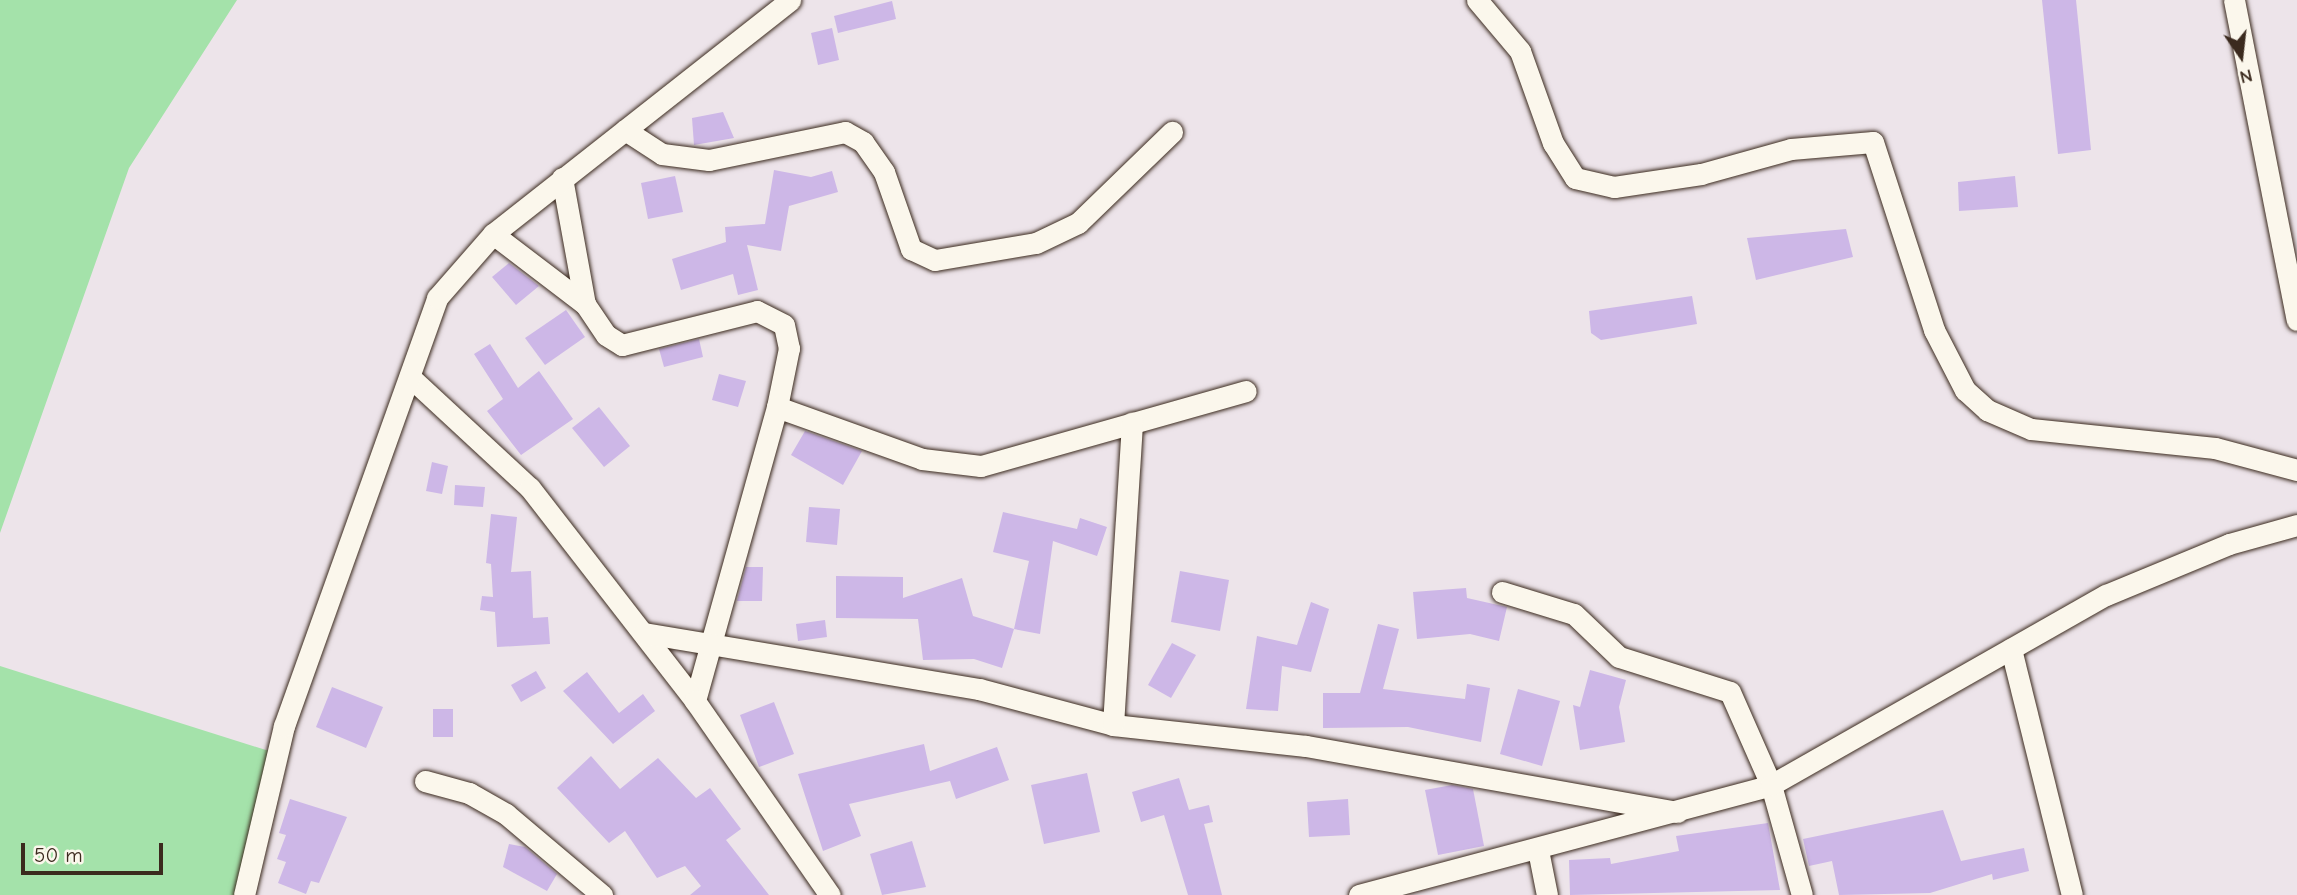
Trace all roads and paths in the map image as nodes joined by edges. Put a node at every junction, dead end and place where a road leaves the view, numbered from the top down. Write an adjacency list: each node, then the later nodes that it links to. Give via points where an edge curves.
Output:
1 (790, 0): 4 (street)
2 (1477, 0): 14 (street, via 1520,51 1553,143 1575,178 1614,187 1701,174 1791,149 1872,142 1934,330 1965,390 1987,410 2031,429 2215,448)
3 (2234, 0): 9 (street)
4 (625, 130): 5 (street, via 662,154 709,160 845,132 863,142 884,172 911,249 935,260 1035,243 1078,223); 6 (street)
5 (1172, 132)
6 (562, 178): 7 (street); 8 (street)
7 (494, 234): 8 (street); 10 (street, via 437,298)
8 (585, 304): 12 (street, via 606,335 622,345 757,311 772,316 784,325 789,348)
9 (2297, 320)
10 (410, 377): 17 (street, via 530,488); 26 (street, via 284,726)
11 (1246, 391): 13 (street)
12 (777, 407): 13 (street, via 948,466 981,466); 18 (street)
13 (1132, 423): 21 (street)
14 (2297, 470)
15 (2297, 524): 19 (street, via 2229,544 2106,595)
16 (1502, 592): 23 (street, via 1574,614 1619,657 1730,692)
17 (645, 633): 18 (street); 20 (street)
18 (713, 640): 20 (street); 21 (street, via 979,689)
19 (2011, 649): 23 (street); 32 (street)
20 (695, 701): 28 (street)
21 (1113, 725): 24 (street, via 1306,746)
22 (425, 781): 27 (street, via 469,793 506,814)
23 (1771, 785): 24 (street); 31 (street)
24 (1677, 812): 25 (street)
25 (1538, 850): 29 (street); 30 (street)
26 (244, 895)
27 (602, 895)
28 (830, 895)
29 (1359, 895)
30 (1547, 895)
31 (1802, 895)
32 (2072, 895)

